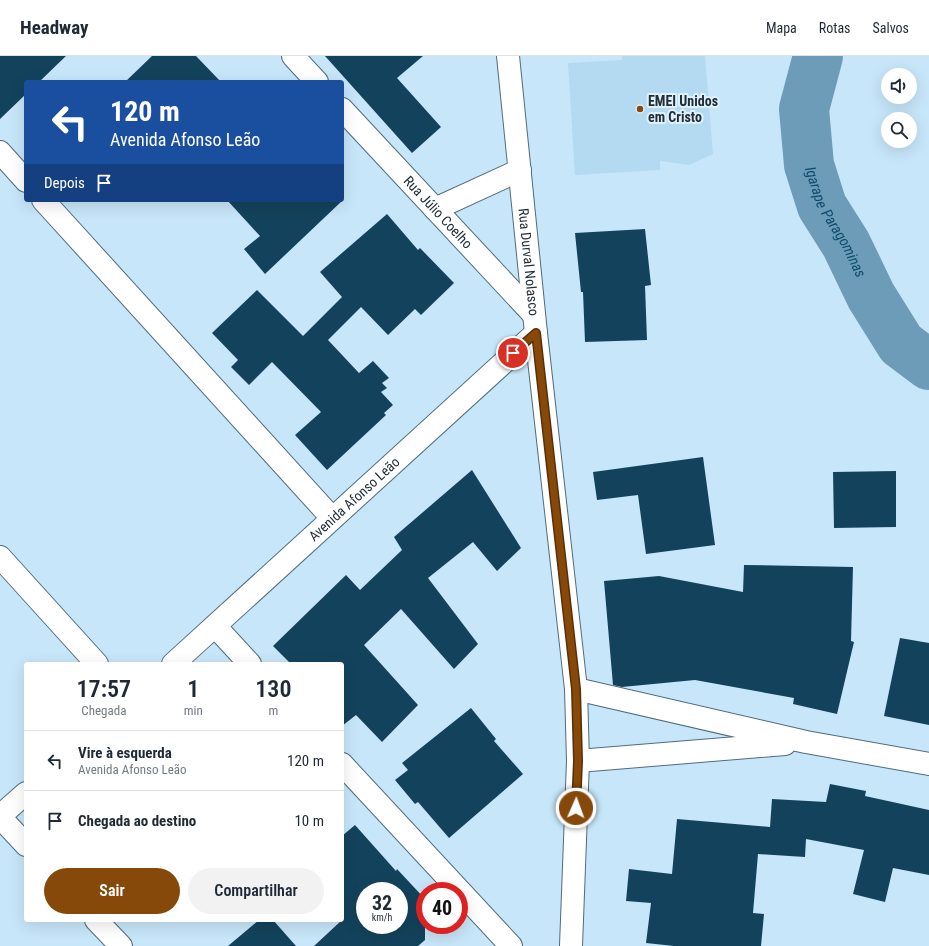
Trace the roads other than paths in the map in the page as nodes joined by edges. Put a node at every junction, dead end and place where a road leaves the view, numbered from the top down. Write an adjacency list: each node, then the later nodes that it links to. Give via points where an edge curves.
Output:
1 (292, 56): 3 (street)
2 (508, 56): 6 (street, Rua Durval Nolasco)
3 (315, 80)
4 (344, 111): 9 (street, Rua Júlio Coelho)
5 (0, 152): 7 (street)
6 (520, 170): 9 (street); 10 (street, Rua Durval Nolasco)
7 (24, 179)
8 (45, 202): 11 (street)
9 (435, 209): 10 (street, Rua Júlio Coelho)
10 (535, 324): 11 (street, Avenida Afonso Leão); 17 (street, Rua Durval Nolasco)
11 (332, 518): 13 (street, Avenida Afonso Leão)
12 (0, 558): 14 (street)
13 (214, 626): 15 (street, Avenida Afonso Leão); 16 (street)
14 (95, 662)
15 (174, 662)
16 (248, 662)
17 (576, 689): 18 (street); 19 (street, Rua Durval Nolasco)
18 (806, 742): 19 (street); 20 (street)
19 (578, 761): 28 (street, Rua Durval Nolasco)
20 (929, 764)
21 (344, 766): 27 (street)
22 (24, 796): 23 (street)
23 (0, 817): 24 (street)
24 (24, 843)
25 (98, 922): 26 (street)
26 (121, 946)
27 (511, 946)
28 (571, 946)

